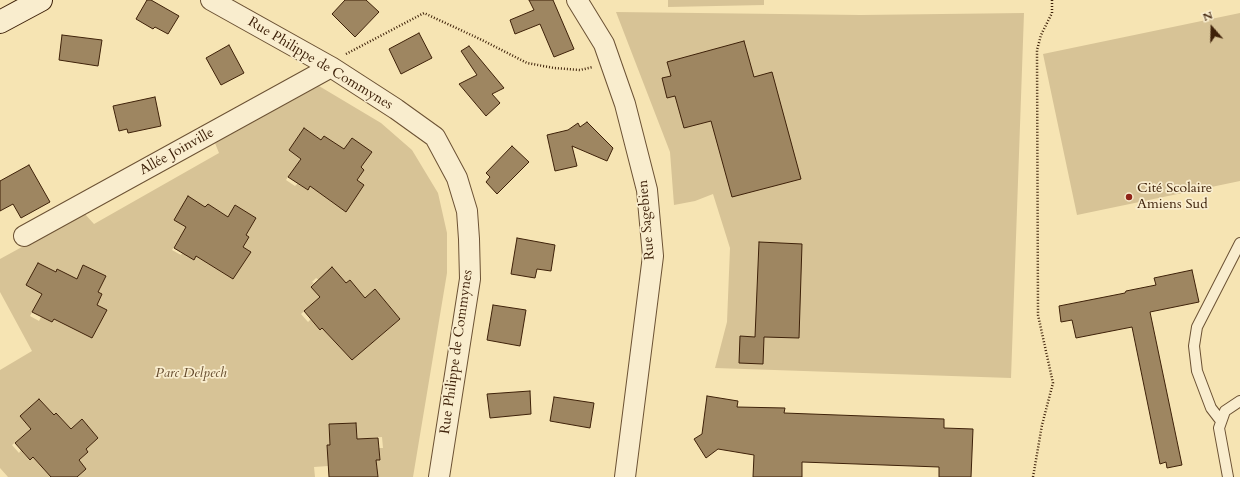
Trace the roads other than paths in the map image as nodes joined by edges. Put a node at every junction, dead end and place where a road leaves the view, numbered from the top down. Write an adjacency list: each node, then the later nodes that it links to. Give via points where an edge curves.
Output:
1 (40, 0): 4 (street)
2 (211, 0): 5 (street, Rue Philippe de Commynes)
3 (577, 0): 11 (street, Rue Sagebien, via 604,44 625,104 647,190 653,256)
4 (0, 22)
5 (329, 66): 6 (street, Allée Joinville); 10 (street, Rue Philippe de Commynes, via 435,137 457,178 467,211 470,279)
6 (24, 236)
7 (1240, 243): 9 (lane, via 1197,327 1194,346 1197,371 1211,408)
8 (1240, 401): 9 (lane, via 1225,411)
9 (1221, 421): 12 (lane, via 1219,428)
10 (439, 477)
11 (625, 477)
12 (1228, 477)

